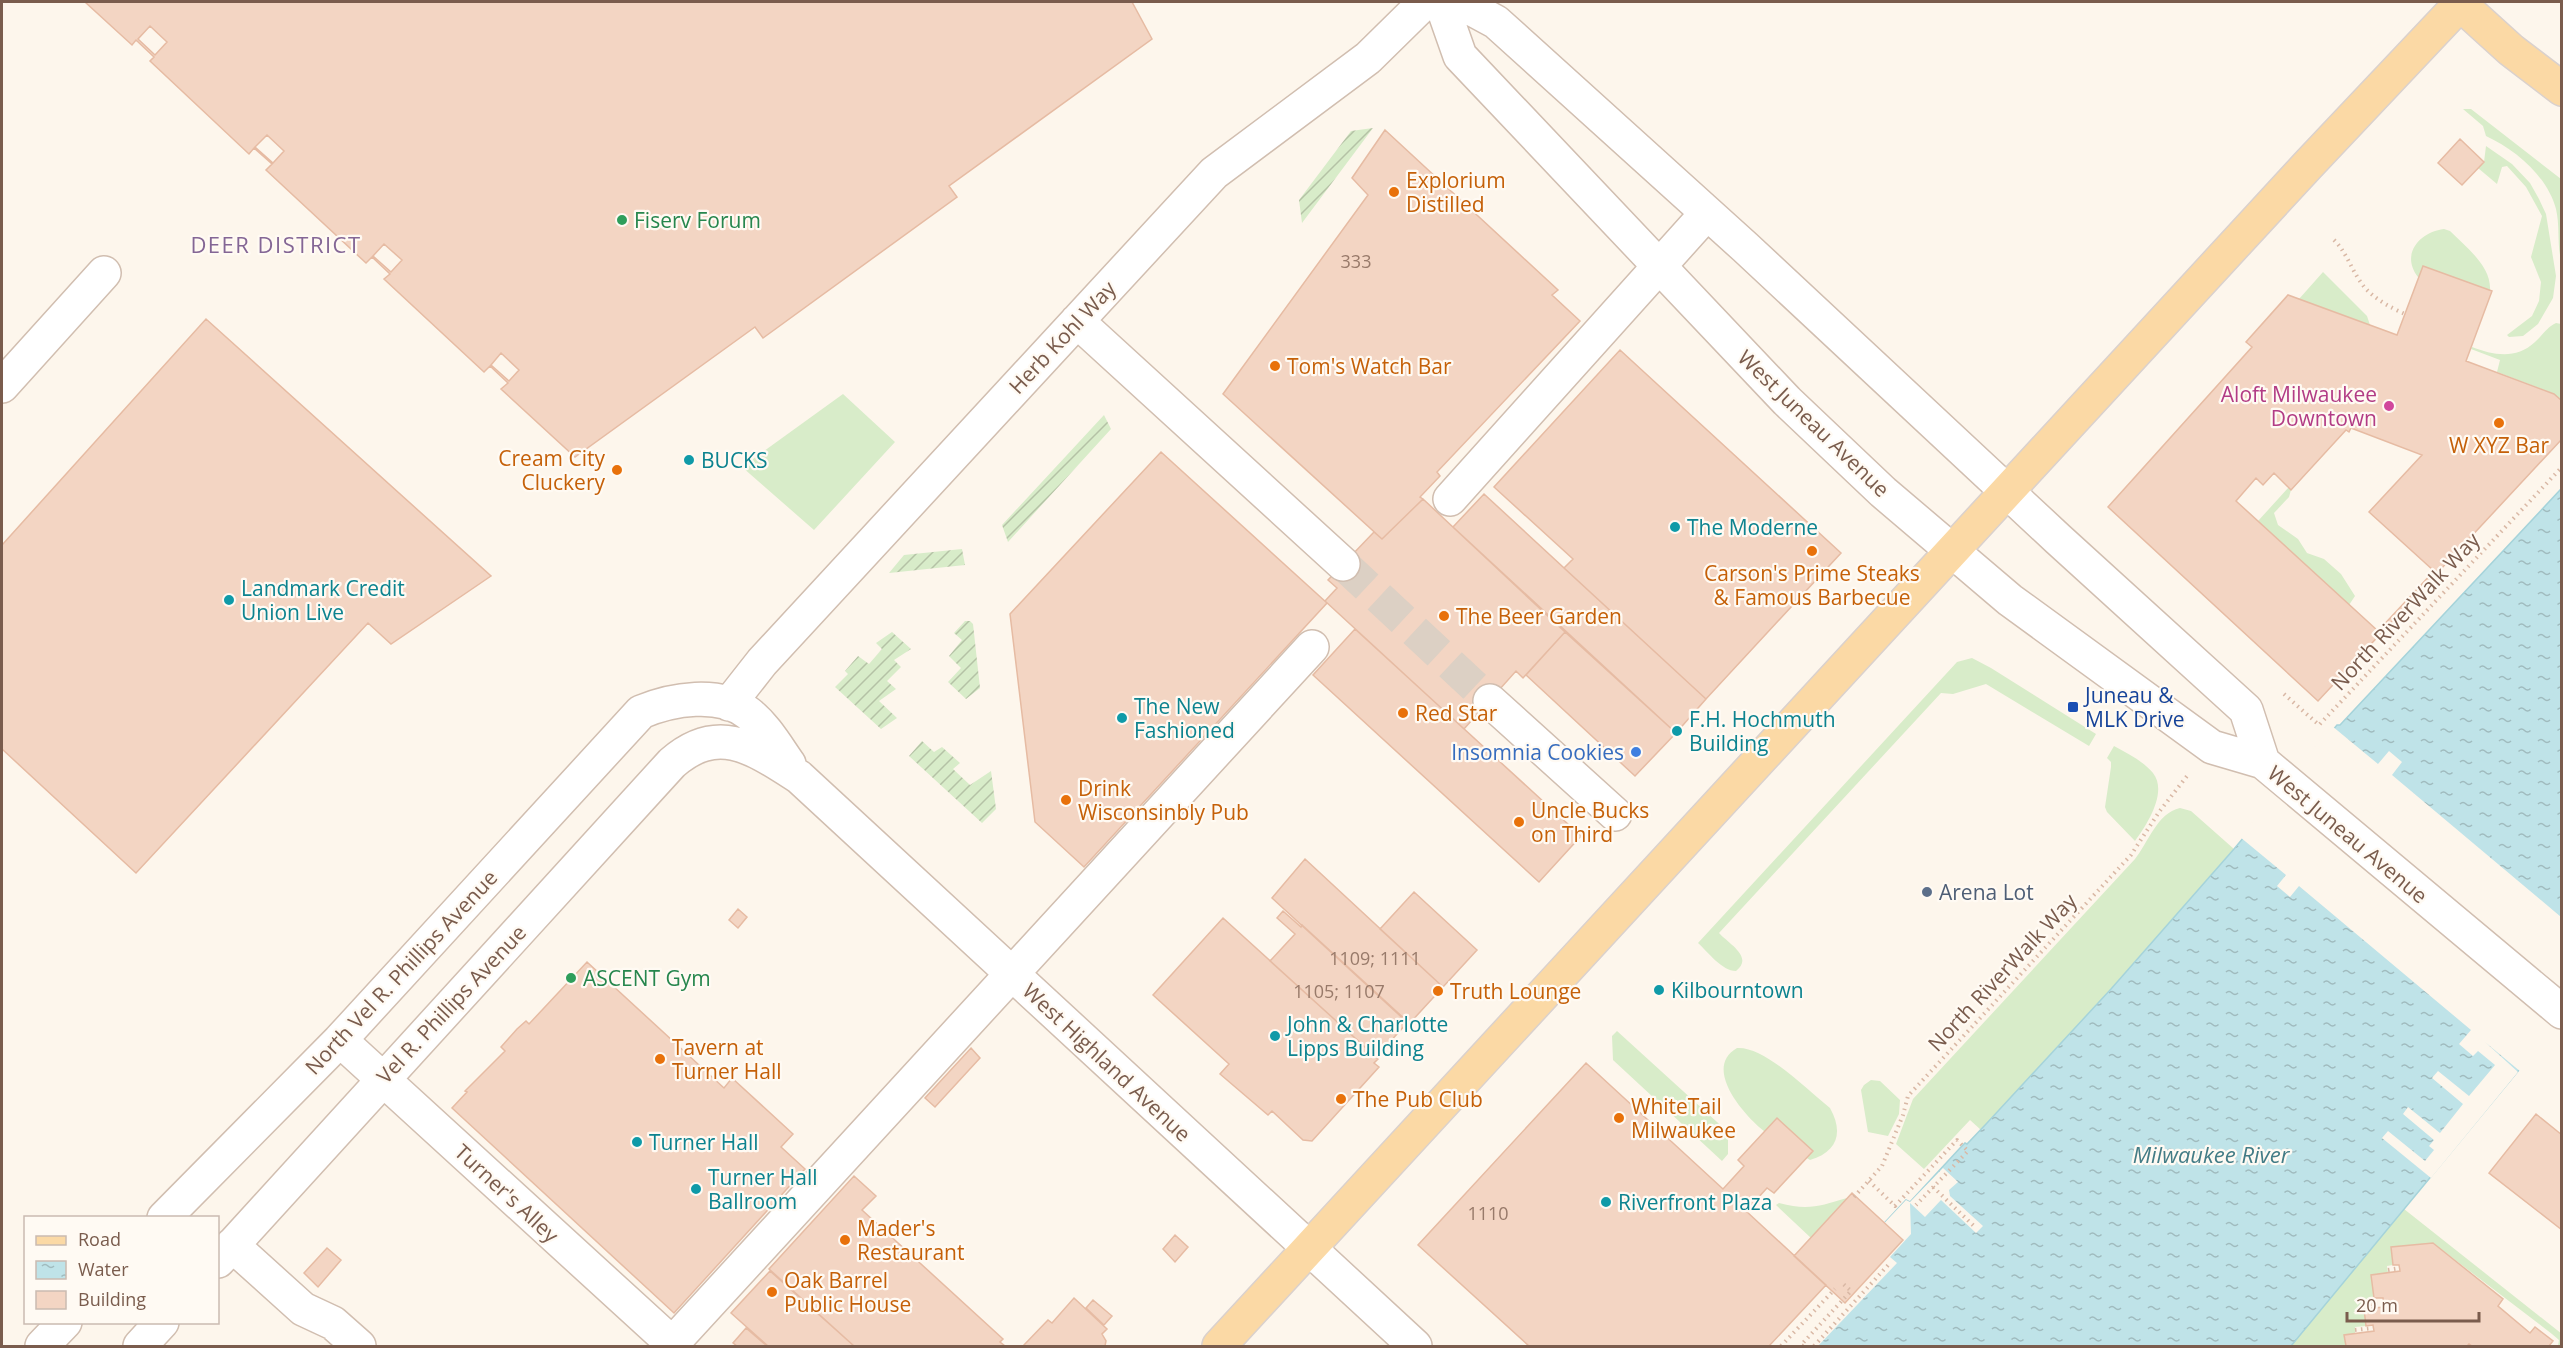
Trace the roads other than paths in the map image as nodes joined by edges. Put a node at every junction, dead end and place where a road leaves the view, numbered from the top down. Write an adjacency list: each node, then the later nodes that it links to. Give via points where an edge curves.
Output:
1 (1425, 2): 9 (street, Herb Kohl Way, via 1368,58 1214,173)
2 (1441, 2): 7 (street, West Juneau Avenue, via 1460,56)
3 (1459, 2): 6 (street, West Juneau Avenue, via 1496,22)
4 (2460, 2): 5 (main road, via 2511,50); 11 (main road)
5 (2562, 89)
6 (1707, 213): 7 (street); 11 (street, West Juneau Avenue)
7 (1659, 267): 12 (street); 13 (street, West Juneau Avenue, via 1786,401)
8 (104, 273): 10 (street)
9 (1077, 321): 14 (street); 17 (street, Herb Kohl Way, via 759,666)
10 (2, 386)
11 (2008, 492): 13 (main road); 19 (street, West Juneau Avenue, via 2246,710)
12 (1450, 499)
13 (1952, 552): 19 (street, West Juneau Avenue, via 2010,600 2212,747); 28 (main road)
14 (1343, 564)
15 (1312, 647): 23 (street)
16 (1490, 701): 22 (street)
17 (729, 704): 18 (street, West Highland Avenue, via 704,700 668,702 641,712); 21 (street, West Highland Avenue, via 757,722)
18 (631, 721): 25 (street, North Vel R. Phillips Avenue)
19 (2263, 762): 24 (street, West Juneau Avenue)
20 (672, 764): 21 (street, West Highland Avenue, via 693,748 724,742 741,744); 26 (street, Vel R. Phillips Avenue)
21 (799, 777): 23 (street, West Highland Avenue)
22 (1615, 814)
23 (1012, 973): 28 (street, West Highland Avenue); 32 (street)
24 (2562, 1012)
25 (340, 1040): 26 (street, Turner's Alley); 27 (street, North Vel R. Phillips Avenue)
26 (383, 1078): 29 (street, Vel R. Phillips Avenue); 32 (street, Turner's Alley)
27 (166, 1216)
28 (1310, 1249): 36 (main road); 37 (street, West Highland Avenue)
29 (225, 1253): 35 (street, via 303,1310 333,1323)
30 (64, 1324): 33 (street)
31 (161, 1324): 34 (street)
32 (672, 1346)
33 (42, 1347)
34 (140, 1347)
35 (359, 1347)
36 (1219, 1347)
37 (1415, 1347)

